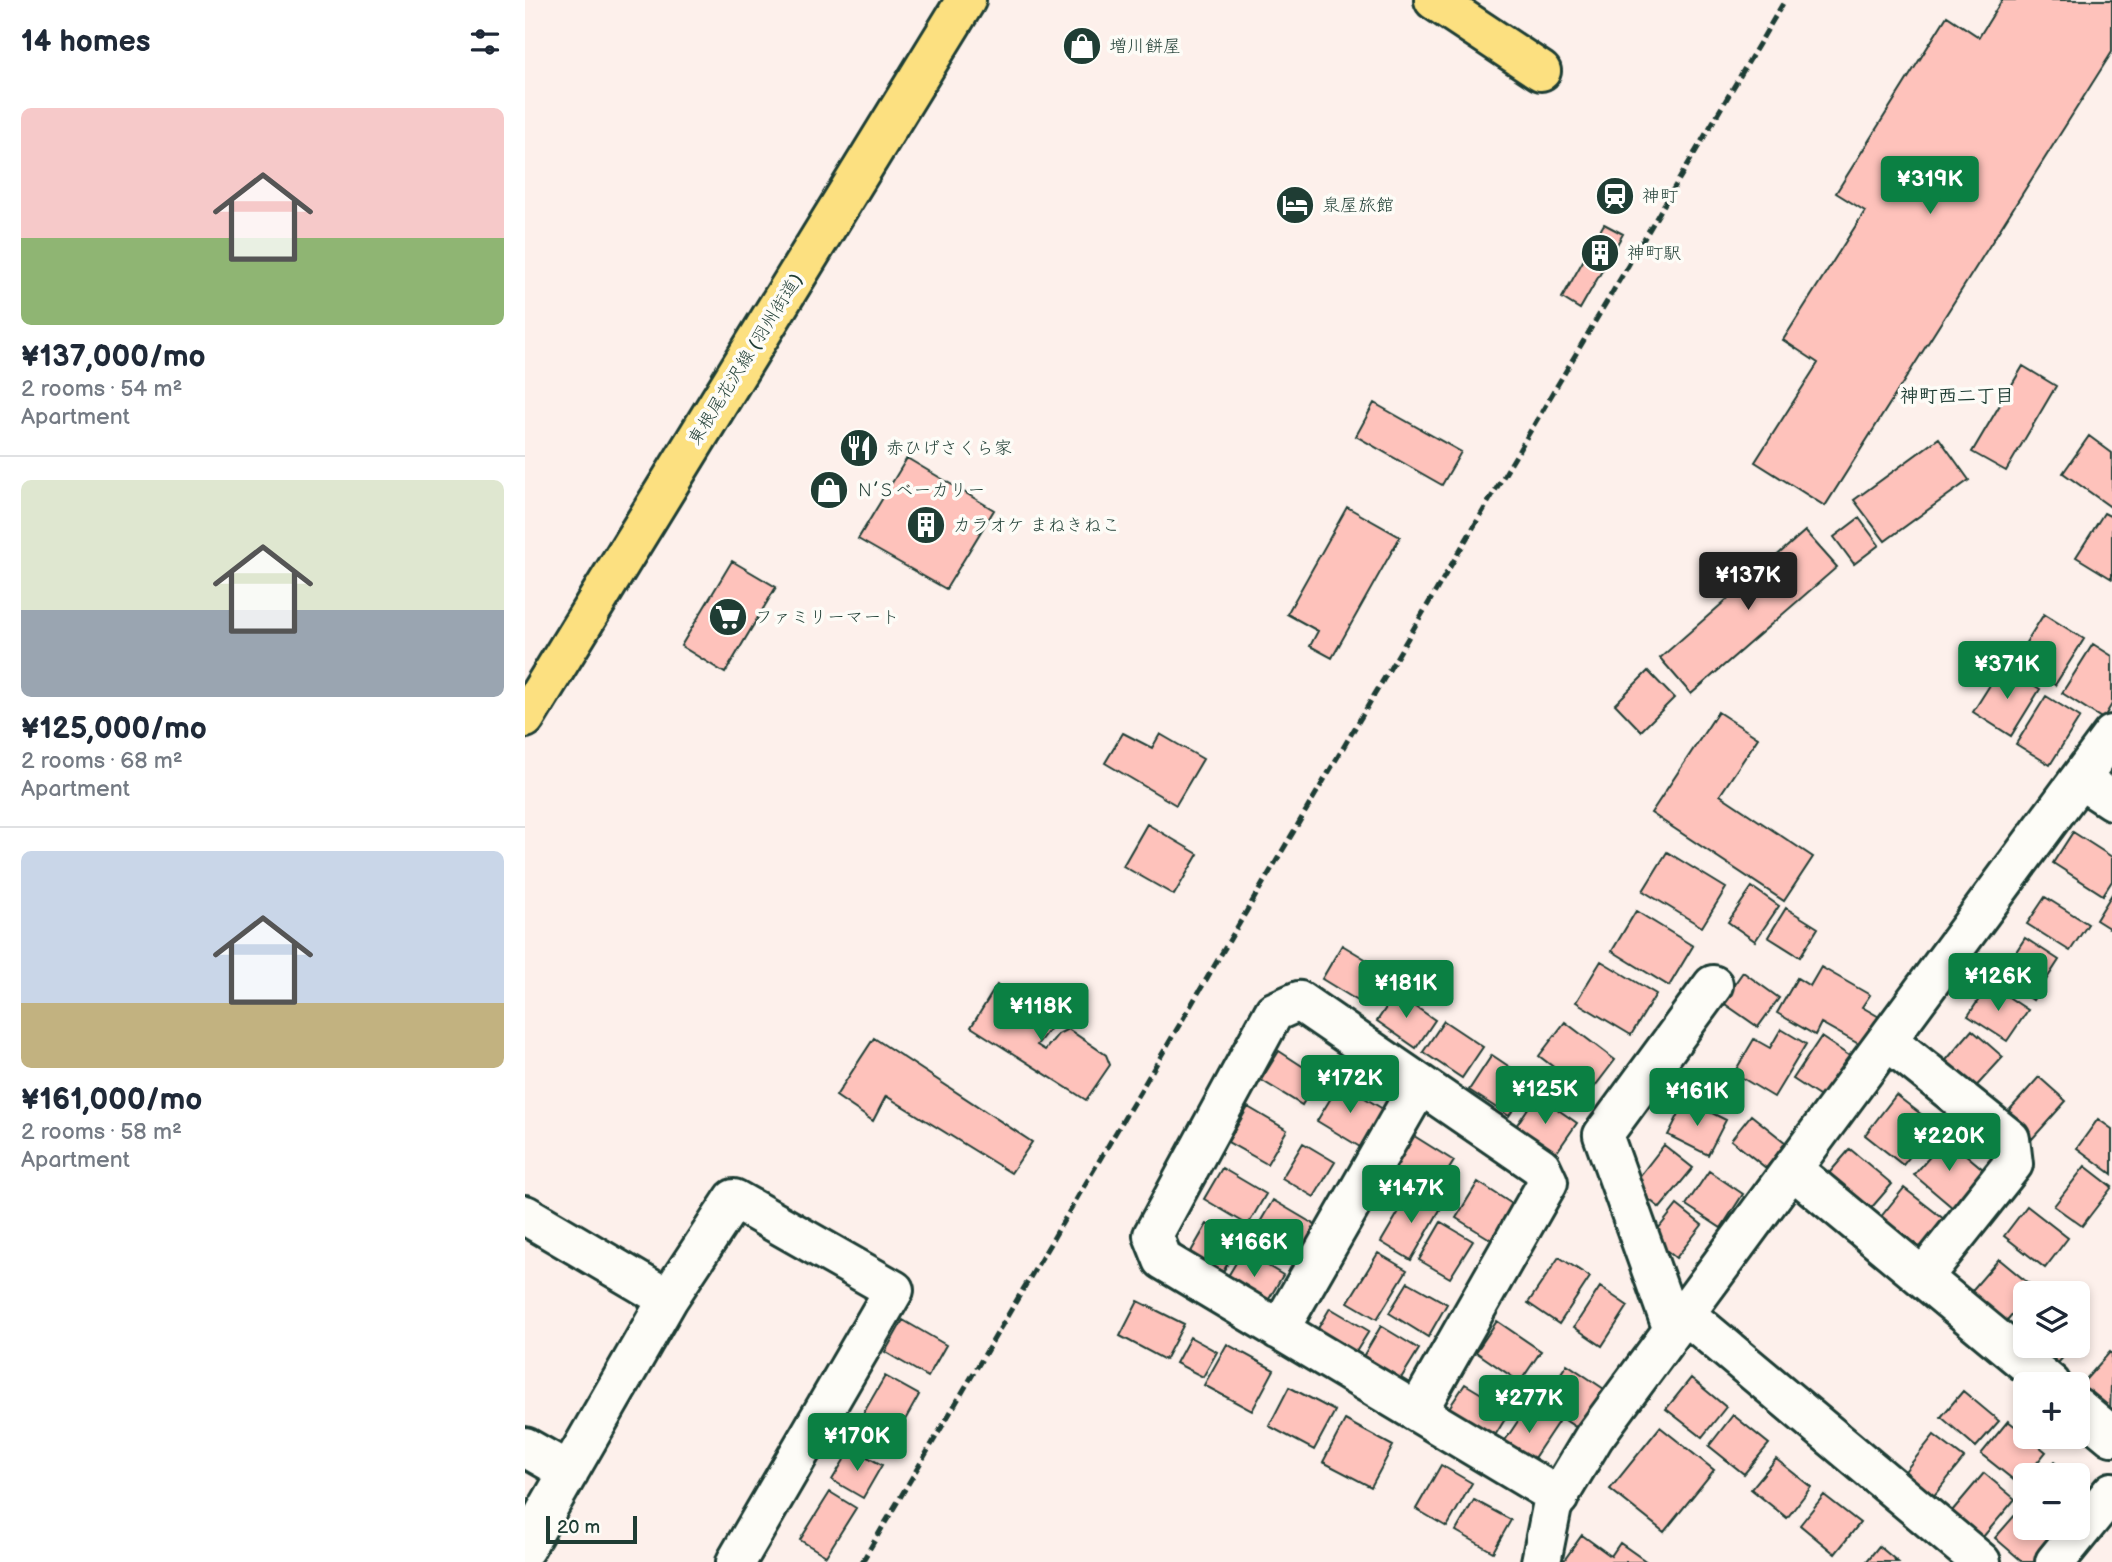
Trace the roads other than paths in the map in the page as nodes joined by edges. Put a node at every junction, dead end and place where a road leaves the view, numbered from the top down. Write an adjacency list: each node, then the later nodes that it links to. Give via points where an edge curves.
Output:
1 (965, 0): 4 (main road, 東根尾花沢線 (羽州街道))
2 (1434, 0): 3 (main road)
3 (1541, 71)
4 (525, 718)
5 (2112, 736): 6 (street)
6 (2080, 779): 7 (street); 9 (street)
7 (2112, 800)
8 (1713, 985): 15 (street, via 1603,1135)
9 (1887, 1040): 11 (street); 13 (street, via 2010,1139 2013,1164)
10 (1420, 1084): 16 (street); 16 (street, via 1299,1001 1273,1012 1153,1235 1163,1260); 18 (street, via 1541,1167 1548,1182)
11 (1792, 1169): 13 (street); 15 (street)
12 (525, 1215): 14 (street)
13 (1923, 1277): 17 (street)
14 (668, 1299): 22 (street); 26 (street, via 734,1199 894,1290)
15 (1679, 1322): 24 (street, via 1594,1437); 28 (street)
16 (1279, 1330): 18 (street)
17 (2037, 1372)
18 (1417, 1412): 24 (street)
19 (2090, 1418): 20 (street)
20 (2112, 1436)
21 (525, 1447): 22 (street)
22 (569, 1472): 25 (street)
23 (2112, 1492): 29 (street)
24 (1559, 1497): 27 (street, via 1552,1507)
25 (525, 1548)
26 (736, 1562)
27 (1541, 1562)
28 (1981, 1562)
29 (2055, 1562)

